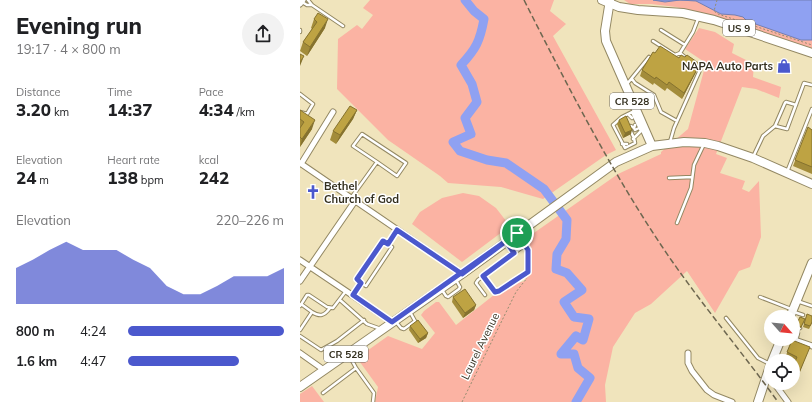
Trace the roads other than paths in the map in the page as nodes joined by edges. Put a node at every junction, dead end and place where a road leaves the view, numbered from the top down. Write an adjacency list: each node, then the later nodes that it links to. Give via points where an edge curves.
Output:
1 (308, 0): 4 (lane)
2 (608, 1): 5 (main road, US 9, via 619,7); 17 (main road, CR 528, via 606,41)
3 (301, 2): 4 (lane)
4 (312, 5): 6 (lane)
5 (698, 16): 9 (lane, via 693,32); 11 (main road, US 9)
6 (343, 26)
7 (661, 30): 9 (lane)
8 (653, 42): 10 (lane, via 675,55)
9 (684, 45): 10 (lane)
10 (680, 53): 13 (lane)
11 (812, 53)
12 (649, 57): 15 (lane)
13 (689, 60)
14 (694, 64): 26 (lane, via 700,70)
15 (632, 79): 17 (lane); 26 (lane, via 654,95 661,112)
16 (812, 85): 19 (lane, via 804,83)
17 (626, 86): 21 (main road, CR 528)
18 (300, 94): 22 (lane, via 313,104 306,114)
19 (796, 105): 28 (lane, via 784,103); 28 (lane, via 787,129)
20 (812, 109): 25 (lane)
21 (634, 111): 24 (lane, via 629,117); 29 (main road, CR 528)
22 (300, 112)
23 (333, 112): 37 (street)
24 (624, 116): 30 (lane); 33 (lane, via 613,125)
25 (810, 117): 38 (lane)
26 (677, 121): 32 (lane)
27 (633, 126): 29 (lane, via 635,130)
28 (776, 126): 35 (lane, via 763,136)
29 (642, 130): 30 (lane); 34 (main road, CR 528)
30 (632, 139): 33 (lane, via 635,143)
31 (705, 143): 32 (main road); 35 (main road); 39 (lane, via 694,165)
32 (670, 144): 34 (main road)
33 (627, 145): 34 (main road, CR 528); 45 (main road, CR 528, via 623,158)
34 (652, 146)
35 (752, 158): 38 (main road)
36 (377, 162): 36 (lane, via 397,176 406,164 362,134 353,146); 42 (lane)
37 (300, 164): 42 (street)
38 (786, 173): 41 (main road)
39 (692, 177): 40 (lane); 43 (lane, via 691,188)
40 (669, 178)
41 (812, 184)
42 (352, 199): 44 (street); 52 (street)
43 (677, 223)
44 (397, 230): 47 (lane); 53 (street)
45 (517, 233): 46 (main road, CR 528); 48 (lane)
46 (506, 241): 49 (lane); 53 (main road, CR 528)
47 (388, 244): 56 (lane, via 383,241 357,279); 56 (lane, via 392,247 366,286)
48 (525, 245): 49 (lane); 54 (lane, via 528,250 528,272 495,292)
49 (514, 253): 54 (lane)
50 (300, 260): 52 (street)
51 (812, 265): 62 (main road)
52 (310, 267): 55 (street); 57 (street)
53 (458, 276): 66 (main road, CR 528)
54 (483, 276): 59 (lane, via 476,283)
55 (300, 281)
56 (361, 283): 58 (lane)
57 (346, 291): 58 (street); 61 (lane)
58 (353, 295): 74 (street)
59 (485, 295)
60 (760, 297): 67 (lane)
61 (340, 300): 65 (lane); 72 (lane)
62 (797, 301): 64 (lane); 68 (main road)
63 (301, 305): 65 (lane, via 310,295); 69 (lane)
64 (812, 306)
65 (330, 308): 69 (lane, via 323,315)
66 (409, 310): 74 (main road, CR 528); 74 (lane, via 415,321 404,329)
67 (786, 310)
68 (793, 310)
69 (312, 312): 76 (lane)
70 (800, 314): 73 (lane, via 803,315)
71 (726, 318): 83 (lane, via 758,358)
72 (364, 320): 75 (lane); 77 (lane, via 321,350)
73 (802, 320)
74 (393, 321): 75 (main road, CR 528)
75 (381, 329): 81 (main road, CR 528)
76 (300, 330)
77 (300, 336)
78 (800, 342): 79 (street)
79 (812, 346)
80 (300, 353): 85 (street)
81 (347, 353): 84 (lane); 85 (main road, CR 528)
82 (688, 353): 91 (street, via 688,363 707,390 714,396)
83 (764, 360)
84 (356, 368): 89 (lane); 90 (lane, via 374,393)
85 (324, 370): 87 (main road, CR 528)
86 (764, 386): 92 (main road)
87 (300, 387)
88 (779, 390): 93 (street)
89 (323, 393)
90 (373, 402)
91 (732, 402)
92 (758, 402)
93 (788, 402)

